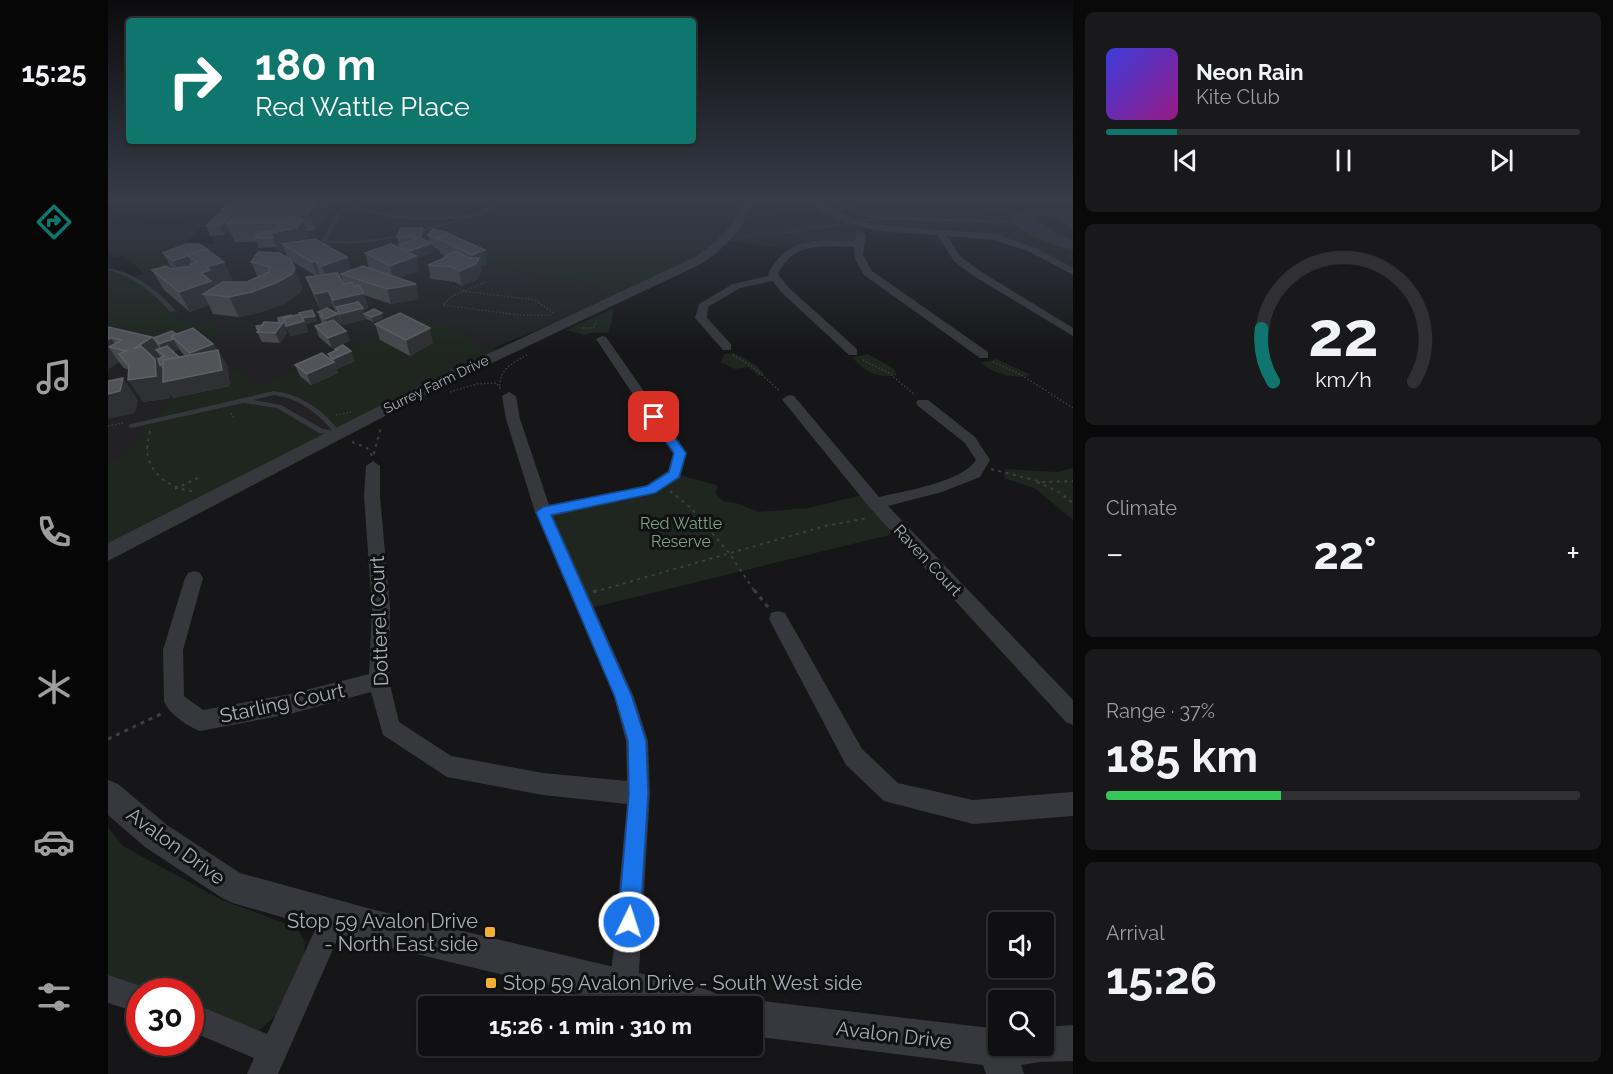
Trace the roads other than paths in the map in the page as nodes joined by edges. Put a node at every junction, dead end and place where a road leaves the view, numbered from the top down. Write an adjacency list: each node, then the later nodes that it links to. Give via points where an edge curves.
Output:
1 (709, 252): 20 (street, Surrey Farm Drive)
2 (788, 252): 8 (street, via 778,263)
3 (857, 252): 14 (street, via 858,261 868,273)
4 (953, 252): 10 (street, via 984,279)
5 (1038, 252): 7 (street)
6 (108, 269): 9 (lane, via 127,273)
7 (1073, 272)
8 (774, 278): 12 (street, via 737,286 704,306 701,318); 13 (street)
9 (173, 310)
10 (1073, 333)
11 (602, 339): 23 (street, via 680,453 675,474 651,489)
12 (727, 347)
13 (853, 352)
14 (984, 355)
15 (509, 396): 23 (street)
16 (789, 399): 22 (street, Raven Court)
17 (243, 401): 19 (lane); 20 (lane, via 279,406 321,431); 20 (lane, via 286,394 327,419)
18 (923, 403): 22 (street, via 970,440 983,460 975,473)
19 (131, 426)
20 (338, 433): 24 (street, Surrey Farm Drive)
21 (373, 466): 27 (street, Dotterel Court, via 381,608)
22 (881, 510): 28 (street, Raven Court)
23 (543, 512): 30 (street, via 624,697 637,741)
24 (108, 552)
25 (194, 578): 27 (street, Starling Court, via 173,650 174,701 200,721 290,704)
26 (778, 619): 31 (street, via 854,757 892,793 973,812)
27 (379, 681): 30 (street, Dotterel Court, via 390,728 447,766 543,784)
28 (1073, 715)
29 (108, 794): 32 (street, Avalon Drive, via 156,836 233,887)
30 (639, 794): 33 (street)
31 (1073, 804)
32 (335, 915): 33 (street, Avalon Drive); 42 (street)
33 (624, 987): 36 (street, Avalon Drive)
34 (108, 989): 35 (street)
35 (126, 995)
36 (661, 996)
37 (763, 1020): 41 (street, Avalon Drive)
38 (204, 1024): 42 (street)
39 (1073, 1043): 40 (street)
40 (1054, 1044)
41 (1001, 1061)
42 (268, 1063)

